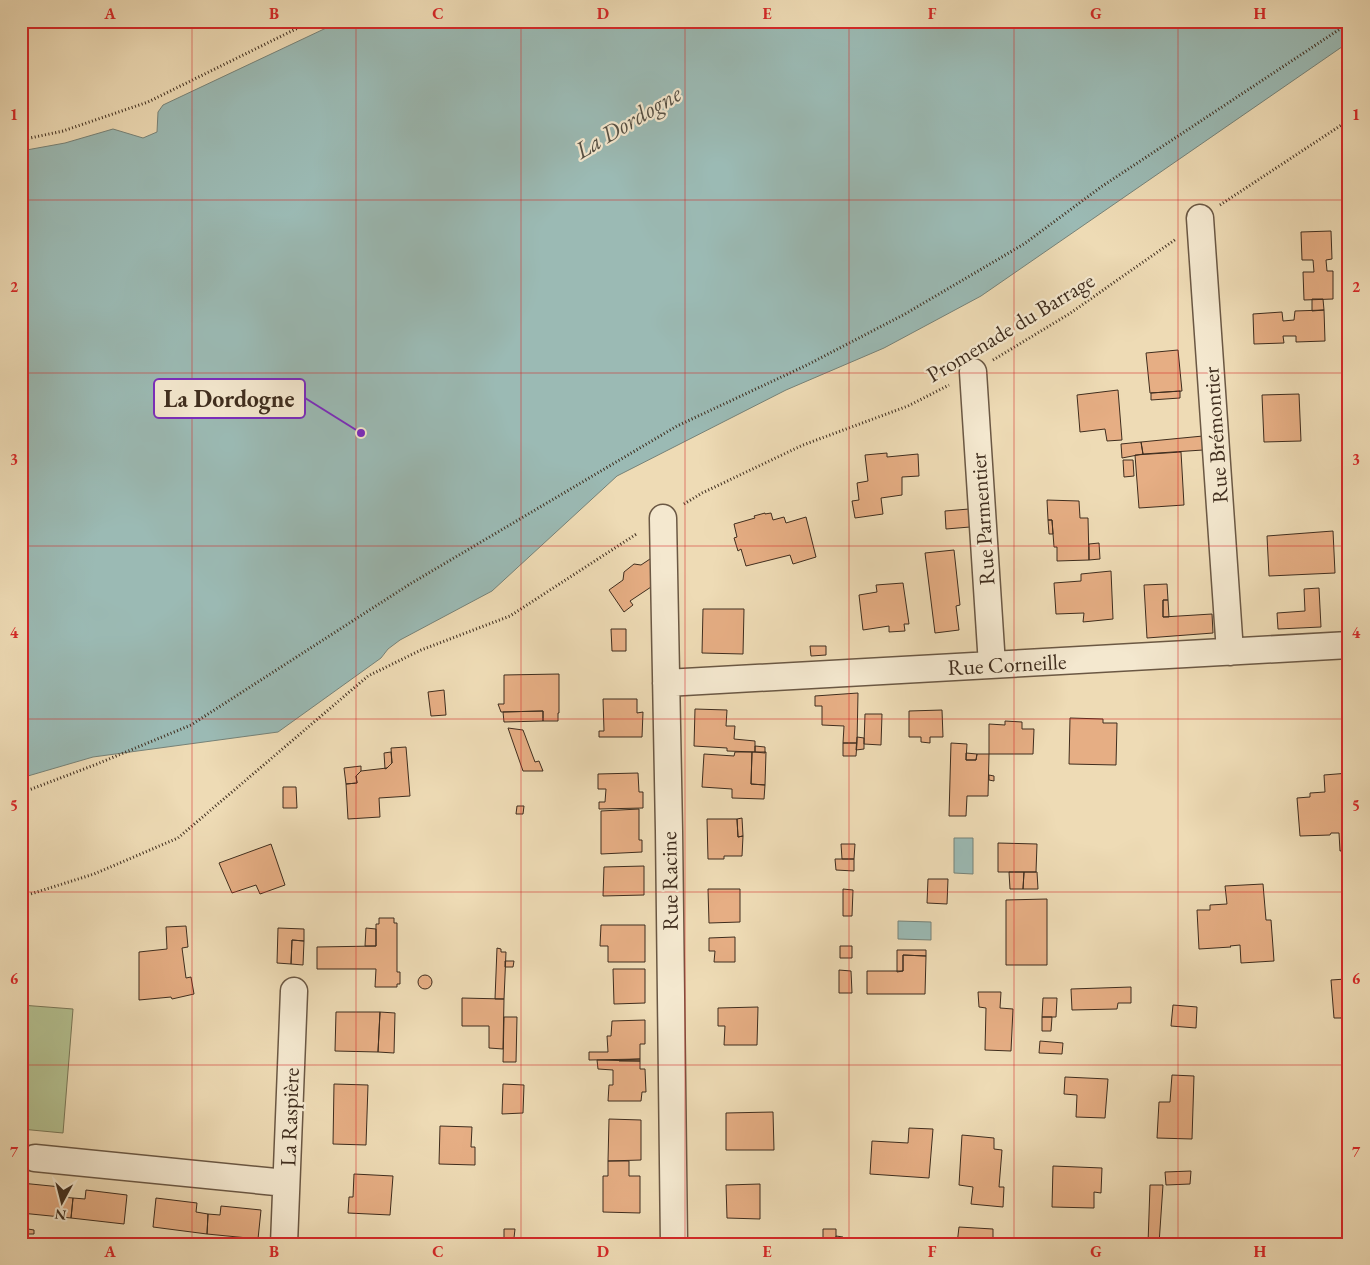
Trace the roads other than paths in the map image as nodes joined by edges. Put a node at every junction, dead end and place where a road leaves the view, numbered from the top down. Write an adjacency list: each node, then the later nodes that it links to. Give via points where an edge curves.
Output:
1 (1200, 218): 5 (street, Rue Brémontier)
2 (973, 372): 6 (street, Rue Parmentier)
3 (662, 518): 7 (street, Rue Racine)
4 (1349, 645): 5 (street, Rue Corneille)
5 (1230, 652): 6 (street, Rue Corneille)
6 (992, 665): 7 (street, Rue Corneille)
7 (666, 683): 12 (street, Rue Racine)
8 (294, 991): 10 (street, La Raspière)
9 (35, 1158): 10 (street)
10 (286, 1183): 11 (street, La Raspière)
11 (284, 1244)
12 (674, 1244)

